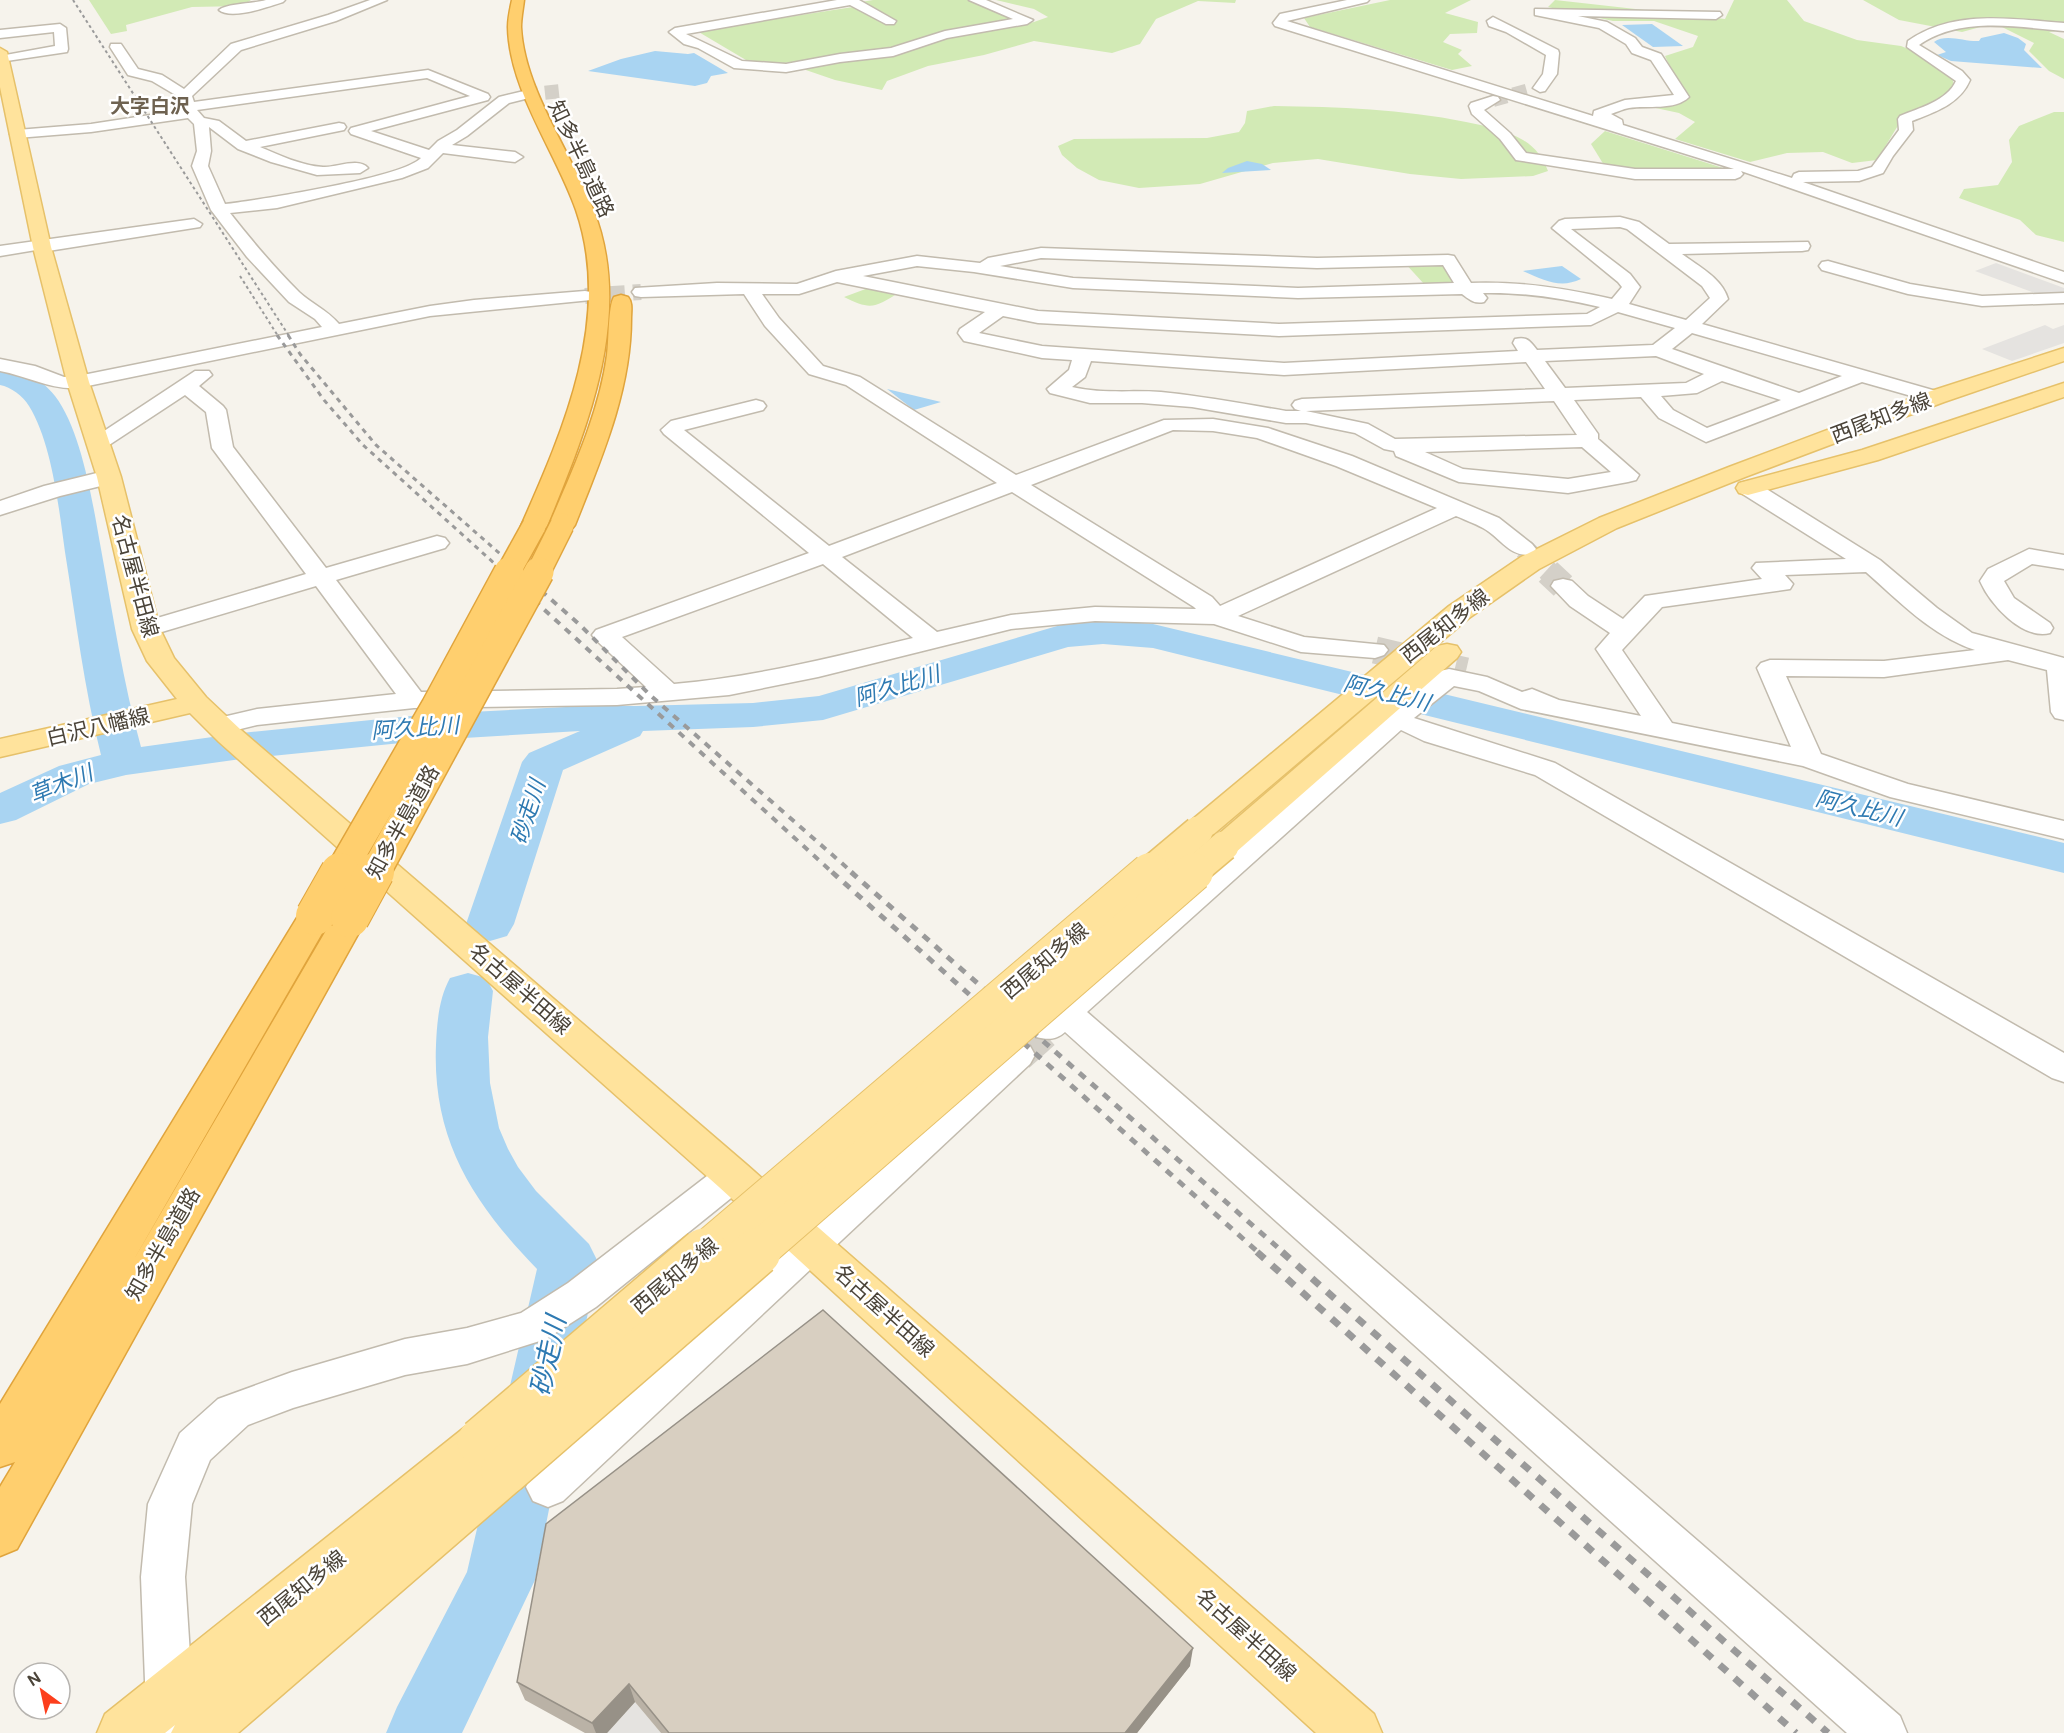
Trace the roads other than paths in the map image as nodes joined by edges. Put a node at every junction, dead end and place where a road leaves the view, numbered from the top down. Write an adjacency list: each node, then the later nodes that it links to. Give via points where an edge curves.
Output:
1 (279, 0): 15 (street)
2 (381, 0): 16 (street)
3 (518, 0): 97 (highway, 知多半島道路, via 514,34 520,61 588,213 599,275 593,361)
4 (532, 0): 36 (highway, 知多半島道路, via 530,33 536,60)
5 (975, 0): 18 (street, via 1026,20 945,35 893,52 786,68 739,65 675,34 684,29)
6 (1363, 0): 14 (street)
7 (1586, 0): 10 (street)
8 (337, 1): 16 (street)
9 (855, 1): 18 (street); 19 (street)
10 (1612, 2): 12 (street)
11 (1295, 3): 14 (street)
12 (1667, 4): 31 (street, via 1716,13 1534,12 1604,25 1631,41 1637,50 1656,57 1682,97 1624,104)
13 (742, 9): 18 (street)
14 (1318, 9): 34 (street, via 1284,17 1278,23)
15 (225, 10)
16 (356, 10): 30 (street, via 236,47)
17 (1513, 15): 31 (street, via 1493,23 1554,54 1550,74 1534,89)
18 (757, 18)
19 (890, 21)
20 (2064, 27): 42 (street, via 1972,23 1947,27 1916,39 1913,47 1957,74 1962,84 1943,101 1905,119 1906,130 1878,170 1859,176)
21 (0, 34): 23 (street, via 60,28 62,49)
22 (116, 47): 30 (street, via 133,72 157,78)
23 (0, 54): 35 (main road, 名古屋半田線)
24 (370, 82): 25 (street, via 428,74); 29 (street); 30 (street)
25 (456, 85): 26 (street); 29 (street, via 483,97)
26 (433, 89)
27 (524, 95): 38 (street, via 504,100)
28 (1493, 100): 41 (street, via 1476,106 1477,111 1506,136 1521,156 1635,174 1727,175)
29 (384, 110): 38 (street, via 427,132); 38 (street, via 356,130 418,153)
30 (196, 112): 32 (street); 35 (street, via 91,128); 37 (street); 43 (street, via 204,151 200,166)
31 (1599, 114): 34 (street, via 1619,122)
32 (237, 120)
33 (339, 127): 37 (street)
34 (1609, 127): 41 (street)
35 (12, 132): 46 (main road, 名古屋半田線)
36 (573, 140)
37 (243, 146): 40 (street, via 322,172)
38 (441, 147): 39 (street); 43 (street, via 423,165 389,177 277,203)
39 (515, 157)
40 (372, 167)
41 (1755, 171): 42 (street)
42 (1778, 178): 44 (street)
43 (219, 210): 67 (street, via 295,298 322,315)
44 (1881, 213): 51 (street, via 1906,210); 55 (street)
45 (194, 224): 46 (street)
46 (42, 245): 49 (street); 80 (main road, 名古屋半田線)
47 (1802, 246): 48 (street)
48 (1665, 249): 63 (street, via 1633,225 1620,222 1565,224 1560,228 1628,282 1631,291); 66 (street, via 1717,292 1719,299)
49 (0, 251)
50 (1236, 259): 53 (street, via 1041,253); 57 (street, via 1317,264 1448,260); 60 (street)
51 (2064, 264)
52 (1828, 266): 62 (street, via 1908,289 1982,301)
53 (974, 267): 54 (street, via 917,261); 60 (street, via 1073,283)
54 (836, 276): 58 (street, via 799,289); 64 (street)
55 (2064, 278)
56 (621, 283): 97 (highway, 知多半島道路, via 622,313 608,407)
57 (1466, 288): 60 (street); 63 (street, via 1508,287 1563,293); 65 (street)
58 (750, 289): 59 (street); 93 (street, via 772,322 816,370 854,381)
59 (641, 292)
60 (1235, 292): 69 (street)
61 (585, 296): 67 (street, via 454,307)
62 (2064, 298)
63 (1614, 305): 65 (street, via 1591,319); 66 (street)
64 (1000, 310): 69 (street); 74 (street, via 967,333 1042,352)
65 (1504, 322): 69 (street, via 1279,330); 75 (street)
66 (1689, 327): 70 (street); 79 (street)
67 (334, 330): 72 (street)
68 (1608, 334): 71 (street)
69 (1229, 346): 74 (street); 77 (street)
70 (1658, 350): 71 (street); 78 (street)
71 (1622, 351): 75 (street)
72 (222, 353): 80 (street); 81 (street, via 224,359)
73 (2064, 354): 85 (main road, 西尾知多線)
74 (1083, 355): 88 (street, via 1078,373 1057,389 1090,397 1192,401 1286,417)
75 (1533, 356): 77 (street); 84 (street)
76 (0, 365): 80 (street, via 28,370 62,383)
77 (1284, 369): 88 (street)
78 (1721, 374): 83 (street, via 1690,389); 86 (street)
79 (1860, 376): 85 (street); 86 (street)
80 (78, 382): 90 (main road, 名古屋半田線)
81 (187, 386): 90 (street); 103 (street, via 216,410 223,448)
82 (2064, 390): 94 (main road, 西尾知多線, via 1870,455)
83 (1646, 391): 84 (street); 86 (street, via 1666,414 1706,436)
84 (1559, 395): 88 (street); 89 (street, via 1588,435)
85 (1936, 397): 112 (main road, 西尾知多線, via 1608,523 1530,563 1459,612)
86 (1802, 400)
87 (756, 406): 100 (street, via 671,429)
88 (1304, 411): 91 (street, via 1360,428)
89 (1587, 441): 91 (street); 91 (street, via 1628,475 1568,486 1459,475)
90 (99, 443): 92 (main road, 名古屋半田線)
91 (1391, 445)
92 (109, 477): 95 (street); 107 (main road, 名古屋半田線)
93 (1014, 484): 96 (street, via 1171,424 1213,425 1261,432 1330,455); 100 (street); 105 (street, via 1203,602)
94 (1749, 488): 102 (street); 112 (main road, 西尾知多線, via 1629,534 1559,569 1486,620)
95 (0, 508)
96 (1456, 508): 99 (street, via 1508,532); 105 (street)
97 (548, 525): 125 (highway, 知多半島道路, bridge, via 523,604)
98 (437, 543): 103 (street)
99 (1524, 549)
100 (826, 555): 109 (street); 114 (street, via 605,634)
101 (2064, 562): 106 (street, via 2029,556 1996,574 1992,581 2008,608)
102 (1872, 566): 108 (street, via 1764,568 1781,584 1654,601); 110 (street, via 1963,638)
103 (321, 577): 107 (street); 115 (street)
104 (1563, 586): 108 (street)
105 (1216, 617): 109 (street, via 1064,616 1011,622); 112 (street)
106 (2052, 626): 111 (street, via 2053,642)
107 (146, 629): 116 (main road, 名古屋半田線, via 161,661)
108 (1625, 632): 120 (street, via 1610,649)
109 (932, 641): 114 (street, via 818,669)
110 (2009, 652): 111 (street); 123 (street, via 1995,657 1884,669 1770,668)
111 (2062, 664): 118 (street)
112 (1398, 669): 117 (street, via 1470,681 1521,701); 119 (street); 131 (main road, 西尾知多線, bridge, via 1383,709)
113 (1466, 671): 117 (street)
114 (668, 693): 115 (street)
115 (414, 700): 121 (street, via 256,717)
116 (196, 703): 121 (main road, 名古屋半田線); 122 (main road, 白沢八幡線)
117 (1551, 706): 120 (street)
118 (2064, 712)
119 (1407, 721): 127 (street, via 1434,735 1545,769); 136 (street, via 1390,725 1057,1021)
120 (1663, 729): 123 (street)
121 (236, 741): 128 (main road, 名古屋半田線)
122 (1, 747)
123 (1810, 759): 124 (street, via 1900,791)
124 (2064, 830)
125 (333, 917): 130 (highway, 知多半島道路); 132 (highway, 知多半島道路)
126 (1018, 1055): 129 (street)
127 (2064, 1069)
128 (733, 1176): 129 (main road, 名古屋半田線); 133 (street, via 582,1295 532,1327 467,1346 405,1357 292,1390 233,1412 195,1447 170,1504 163,1577)
129 (811, 1245): 131 (street); 135 (main road, 名古屋半田線)
130 (0, 1446)
131 (512, 1466): 133 (main road, 西尾知多線)
132 (0, 1533)
133 (179, 1721): 134 (main road, 西尾知多線)
134 (124, 1733)
135 (1355, 1733)
136 (1883, 1733)

